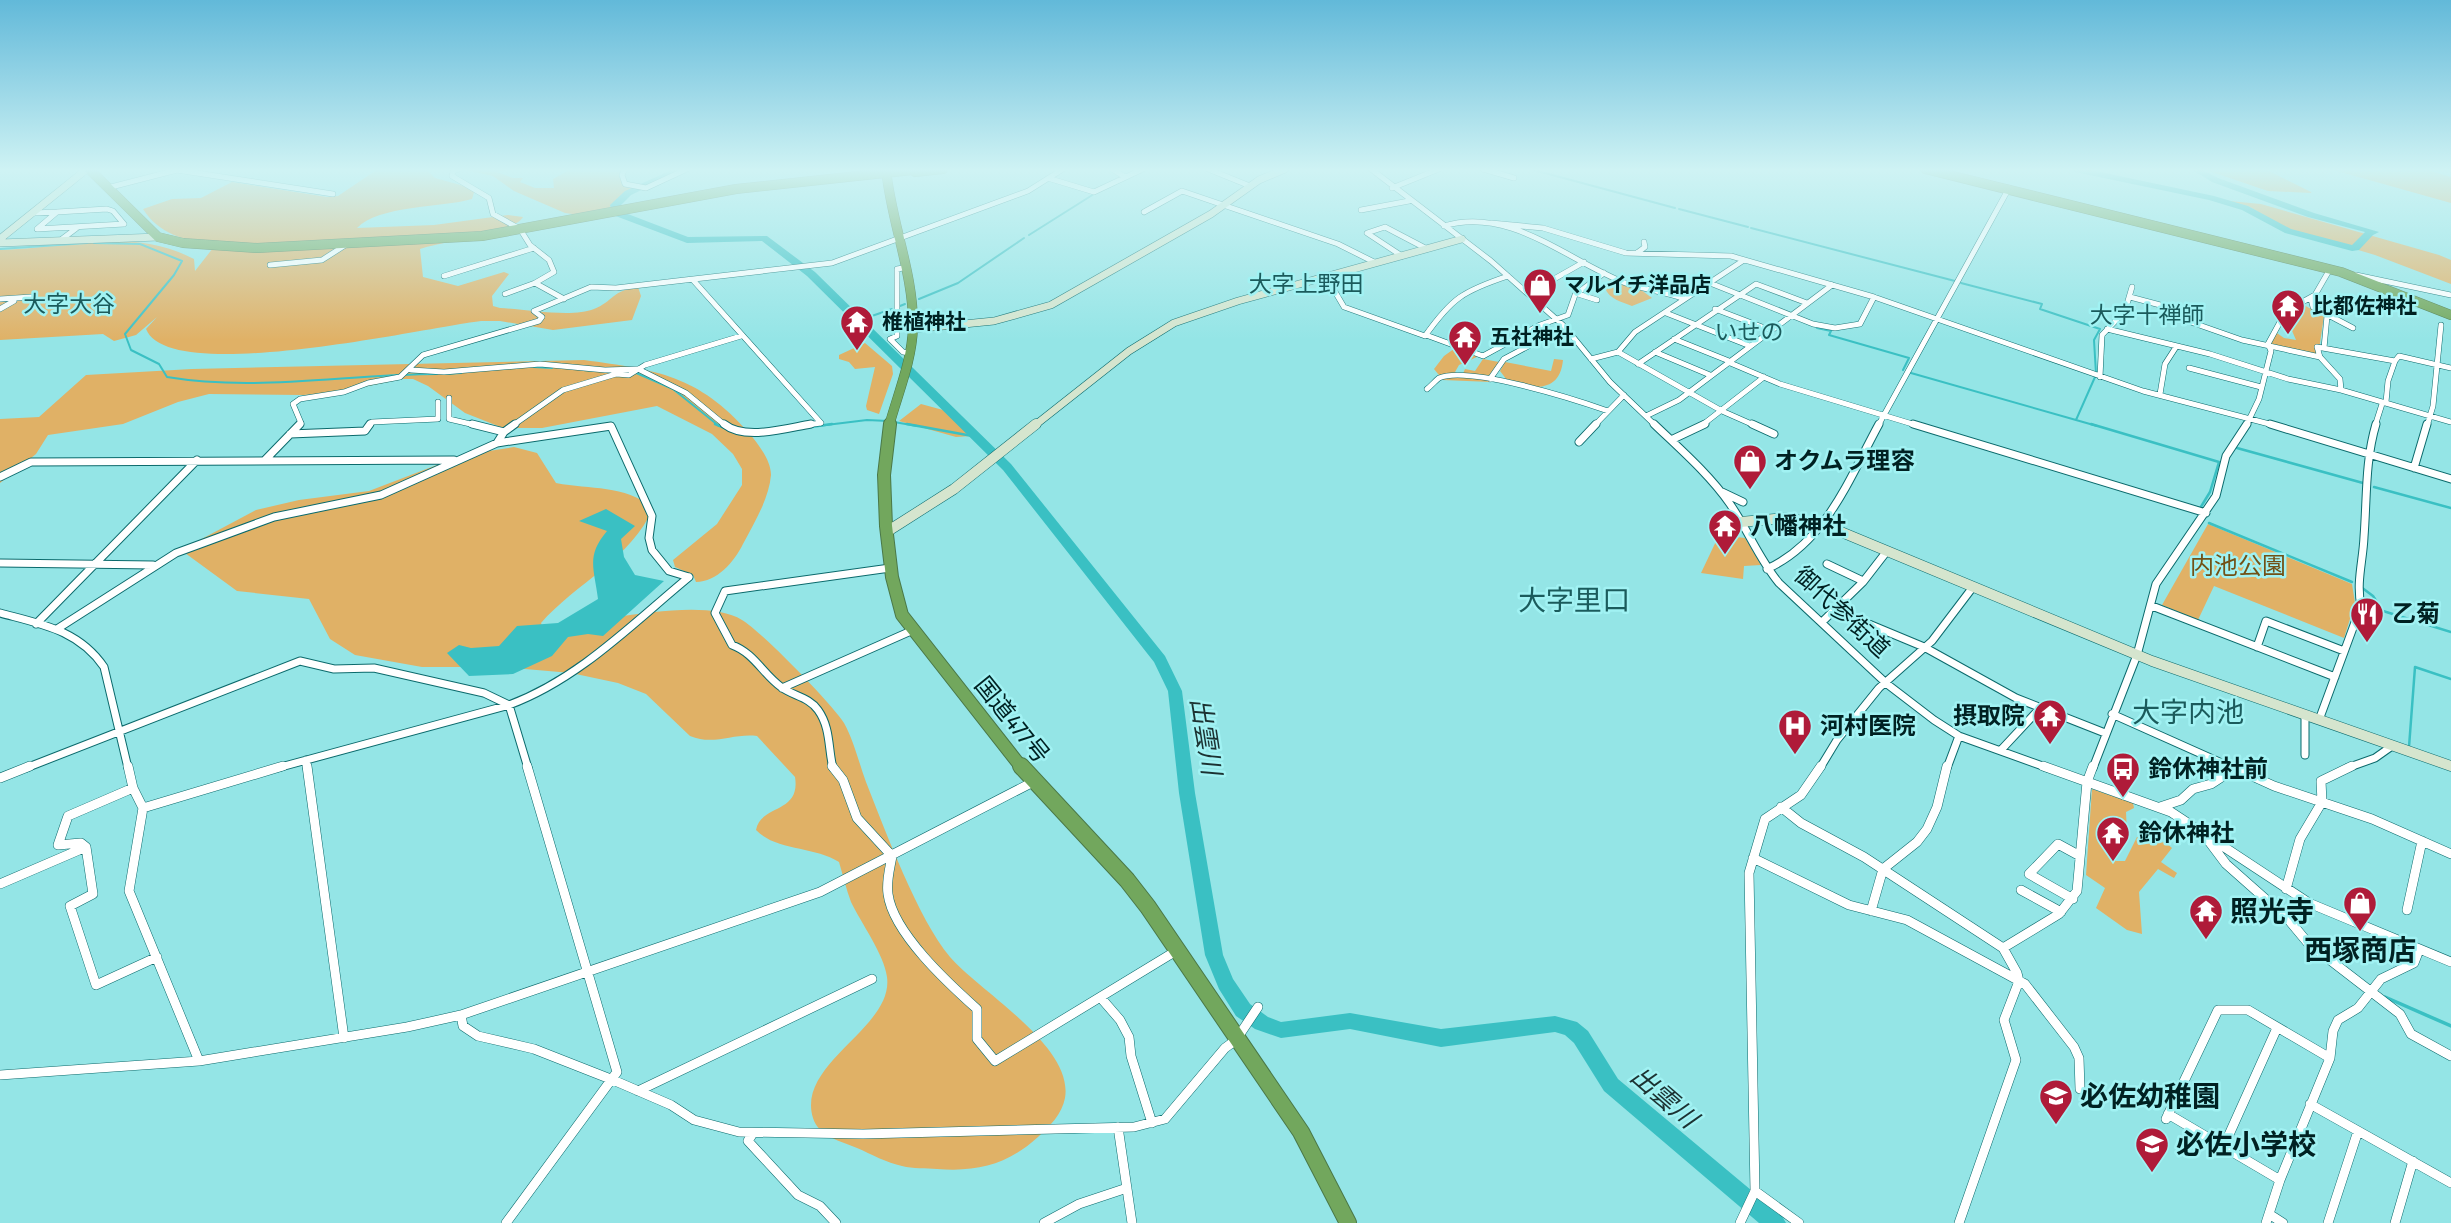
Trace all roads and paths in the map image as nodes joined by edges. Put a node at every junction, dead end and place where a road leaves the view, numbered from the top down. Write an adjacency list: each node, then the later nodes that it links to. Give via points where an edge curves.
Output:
1 (18, 226): 24 (street)
2 (40, 226): 17 (street, via 37,229)
3 (92, 226): 17 (street)
4 (143, 226): 19 (street)
5 (149, 226): 20 (highway)
6 (515, 226): 18 (street)
7 (535, 226): 18 (highway)
8 (894, 226): 22 (highway, 国道477号)
9 (932, 226): 22 (street)
10 (1187, 226): 74 (street, via 1040,309 985,322)
11 (1284, 226): 33 (street, via 1338,244)
12 (1444, 226): 23 (street, 御代参街道)
13 (1499, 226): 32 (street, via 1557,246)
14 (1529, 226): 29 (street)
15 (1988, 226): 70 (street)
16 (2160, 226): 36 (highway)
17 (78, 227): 21 (street)
18 (520, 229): 26 (highway, via 454,239); 27 (street)
19 (123, 237): 20 (street); 21 (street)
20 (158, 237): 26 (highway, via 220,247)
21 (62, 239): 24 (street)
22 (896, 239): 35 (highway, 国道477号); 42 (street, via 839,261)
23 (1462, 239): 28 (street); 40 (street, 御代参街道)
24 (0, 241)
25 (1644, 242): 29 (street, via 1645,247)
26 (347, 244): 34 (street, via 332,256 310,263)
27 (534, 248): 39 (street); 43 (street, via 555,269)
28 (1427, 249): 30 (street); 30 (street, via 1385,227 1367,233)
29 (1637, 253): 31 (street, via 1719,254)
30 (1402, 256): 33 (street)
31 (1745, 260): 44 (street); 46 (street)
32 (1584, 262): 38 (street); 48 (street)
33 (1376, 263): 41 (street)
34 (270, 265)
35 (903, 268): 74 (highway, 国道477号); 87 (street, via 897,269 897,336 890,339)
36 (2330, 269): 37 (highway); 60 (street)
37 (2341, 272): 45 (highway)
38 (1604, 273): 50 (street); 59 (street)
39 (444, 276)
40 (1508, 276): 48 (street, 御代参街道); 78 (street, via 1450,303)
41 (1318, 279): 78 (street, via 1334,290 1344,307); 137 (street, via 1174,323 1129,351 932,505)
42 (693, 280): 58 (street, via 591,287); 79 (street)
43 (535, 283): 49 (street); 58 (street)
44 (1710, 283): 51 (street); 59 (street)
45 (2381, 283): 52 (street); 66 (highway)
46 (1832, 285): 54 (street); 62 (street)
47 (2132, 287): 55 (street)
48 (1524, 290): 69 (street, 御代参街道)
49 (505, 294)
50 (1578, 294): 61 (street); 69 (street, via 1570,313)
51 (1736, 295): 62 (street, via 1756,284); 64 (street); 67 (street)
52 (2451, 295)
53 (31, 297): 57 (street)
54 (1874, 297): 67 (street, via 1860,324 1831,328); 70 (street)
55 (2130, 297): 76 (street, via 2122,320); 83 (street)
56 (0, 299): 57 (street)
57 (17, 299): 63 (street)
58 (564, 299): 97 (street, via 534,311 542,317 539,321 423,355)
59 (1685, 299): 65 (street)
60 (2311, 299): 68 (street, via 2312,307); 83 (street, via 2286,311 2272,332)
61 (1597, 300)
62 (1807, 303): 67 (street)
63 (0, 309)
64 (1715, 309): 72 (street); 77 (street)
65 (1666, 313): 72 (street); 85 (street, via 1635,332)
66 (2451, 315)
67 (1791, 316): 77 (street)
68 (2327, 316): 75 (street); 84 (street)
69 (1556, 319): 71 (street); 89 (street, 御代参街道)
70 (1937, 319): 101 (street); 114 (street)
71 (1544, 323): 78 (street, via 1483,356); 102 (street, via 1534,342 1504,359)
72 (1695, 324): 80 (street); 81 (street)
73 (2441, 325): 93 (street)
74 (913, 328): 87 (highway, 国道477号)
75 (2354, 328)
76 (2107, 330): 82 (street); 101 (street, via 2100,342)
77 (1770, 331): 81 (street)
78 (1426, 335)
79 (741, 336): 96 (street); 96 (street, via 821,423 756,432 730,429 686,393)
80 (1674, 339): 86 (street); 91 (street)
81 (1749, 346): 91 (street)
82 (2176, 346): 98 (street); 107 (street, via 2165,364)
83 (2270, 348): 88 (street); 98 (street)
84 (2324, 348): 88 (street, via 2317,347); 90 (street)
85 (1618, 352): 89 (street); 92 (street)
86 (1655, 352): 92 (street); 99 (street)
87 (910, 355): 137 (highway, 国道477号, via 883,464)
88 (2320, 357): 105 (street, via 2340,379)
89 (1591, 359): 108 (street, 御代参街道)
90 (2395, 361): 93 (street, via 2399,356); 111 (street)
91 (1728, 362): 99 (street); 100 (street)
92 (1638, 364): 106 (street)
93 (2438, 365): 95 (street); 115 (street)
94 (2189, 368): 103 (street)
95 (2451, 368)
96 (635, 371): 97 (street, via 531,365); 119 (street, via 563,390)
97 (408, 372): 120 (street, via 344,393 300,399 293,404 301,423)
98 (2263, 372): 103 (street); 105 (street)
99 (1710, 375): 106 (street)
100 (1764, 377): 113 (street); 114 (street)
101 (2100, 377): 107 (street)
102 (1490, 379): 104 (street, via 1441,378); 112 (street, via 1563,395)
103 (2262, 387): 117 (street)
104 (1427, 389)
105 (2341, 390): 111 (street)
106 (1688, 393): 113 (street); 116 (street)
107 (2160, 394): 117 (street)
108 (1624, 396): 112 (street); 116 (street, 御代参街道)
109 (449, 398): 119 (street, via 449,419)
110 (438, 401): 120 (street, via 438,419 372,422 365,431)
111 (2384, 403): 115 (street); 125 (street)
112 (1608, 411): 123 (street)
113 (1722, 411): 121 (street); 122 (street, via 1708,424)
114 (1882, 415): 134 (street); 136 (street)
115 (2430, 415): 118 (street); 129 (street)
116 (1646, 416): 122 (street, 御代参街道)
117 (2250, 420): 125 (street); 134 (street, via 2226,456 2216,496)
118 (2451, 422)
119 (504, 432): 124 (street)
120 (289, 434): 127 (street)
121 (1774, 434)
122 (1671, 440): 132 (street, 御代参街道)
123 (1579, 442)
124 (497, 443): 128 (street); 161 (street, via 611,426 652,516 652,550 669,571 689,577 573,673 541,693)
125 (2370, 454): 129 (street); 156 (street, via 2357,588 2361,606)
126 (197, 460): 127 (street); 130 (street, via 31,462); 140 (street)
127 (265, 460): 128 (street)
128 (457, 460): 142 (street, via 381,495 274,517)
129 (2414, 468): 131 (street)
130 (0, 477)
131 (2451, 479)
132 (1721, 492): 133 (street); 135 (street, 御代参街道)
133 (1743, 502)
134 (2206, 513): 147 (street, via 2156,584)
135 (1740, 522): 136 (street, via 1785,518); 144 (street, 御代参街道)
136 (1822, 524): 138 (street); 144 (street, via 1791,558)
137 (888, 531): 143 (highway, 国道477号)
138 (1886, 551): 145 (street); 146 (street)
139 (0, 563): 140 (street)
140 (94, 564): 142 (street); 151 (street)
141 (1827, 564): 145 (street)
142 (154, 565): 152 (street)
143 (890, 568): 153 (highway, 国道477号, via 895,599); 160 (street, via 725,591 716,613 732,645 745,650)
144 (1768, 569): 150 (street, 御代参街道)
145 (1863, 581): 148 (street)
146 (1973, 587): 154 (street); 157 (street)
147 (2152, 606): 155 (street); 157 (street)
148 (1835, 610): 150 (street); 154 (street)
149 (0, 614): 151 (street)
150 (1822, 622): 159 (street, 御代参街道)
151 (36, 624): 152 (street)
152 (57, 629): 166 (street, via 80,637 94,650 104,667)
153 (911, 631): 160 (street); 176 (highway, 国道477号)
154 (1924, 647): 159 (street); 162 (street)
155 (2257, 647): 156 (street, via 2266,621); 158 (street)
156 (2344, 651): 158 (street)
157 (2137, 655): 163 (street); 164 (street)
158 (2335, 677): 165 (street)
159 (1886, 682): 168 (street); 180 (street, 御代参街道, via 1837,740 1801,794)
160 (782, 688): 187 (street, via 806,699 826,721 833,768 843,780 857,818)
161 (509, 705): 166 (street, via 484,693 374,668 334,669 300,661); 172 (street); 203 (street)
162 (2041, 707): 167 (street); 170 (street)
163 (2112, 714): 167 (street); 174 (street)
164 (2305, 716): 165 (street); 171 (street)
165 (2319, 720): 169 (street)
166 (118, 731): 175 (street); 178 (street)
167 (2105, 733): 177 (street)
168 (1959, 736): 170 (street); 190 (street, via 1928,828 1910,852)
169 (2392, 746): 173 (street); 179 (street, via 2370,761 2321,781)
170 (2001, 750): 177 (street)
171 (2305, 755)
172 (306, 760): 182 (street); 211 (street)
173 (2451, 766)
174 (2234, 769): 179 (street); 181 (street, via 2181,800)
175 (0, 778)
176 (1033, 782): 187 (street); 200 (highway, 国道477号, via 1127,880)
177 (2087, 782): 181 (street); 188 (street)
178 (133, 788): 182 (street); 185 (street, via 68,816 58,845 81,843)
179 (2322, 802): 184 (street); 192 (street, via 2300,839)
180 (1781, 807): 189 (street, 御代参街道, via 1765,819); 190 (street)
181 (2159, 807): 183 (street)
182 (143, 808): 201 (street, via 129,891)
183 (2201, 830): 192 (street); 206 (street, via 2226,864 2308,943)
184 (2422, 841): 186 (street); 195 (street)
185 (86, 847): 191 (street); 201 (street, via 93,894 71,906 96,985)
186 (2451, 854)
187 (892, 856): 203 (street, via 820,892); 207 (street, via 888,896 897,919 977,1009 977,1039 995,1061)
188 (2080, 856): 194 (street); 194 (street, via 2057,844 2029,874)
189 (1753, 858): 196 (street, via 1849,905); 230 (street, 御代参街道, via 1748,894)
190 (1883, 869): 196 (street); 198 (street)
191 (0, 884)
192 (2286, 889): 199 (street, via 2339,918)
193 (2021, 890): 197 (street)
194 (2073, 900): 197 (street)
195 (2407, 910)
196 (1871, 911): 205 (street, via 1907,920)
197 (2061, 912): 198 (street)
198 (2003, 948): 205 (street)
199 (2419, 950): 202 (street); 206 (street, via 2414,963 2387,975)
200 (1176, 951): 207 (street); 212 (highway, 国道477号)
201 (157, 957): 215 (street)
202 (2451, 962)
203 (587, 971): 209 (street); 217 (street, via 617,1072)
204 (872, 979): 219 (street)
205 (2019, 981): 218 (street, via 2038,998 2074,1047); 239 (street, via 2004,1020 2017,1060)
206 (2371, 990): 213 (street, via 2400,1014 2411,1034); 214 (street, via 2358,1007 2338,1020)
207 (1101, 998): 221 (street, via 1129,1037)
208 (1258, 1007): 212 (street)
209 (461, 1015): 211 (street); 217 (street, via 463,1026 478,1036 534,1049)
210 (2277, 1028): 214 (street); 225 (street); 225 (street, via 2248,1010 2218,1010 2167,1116)
211 (344, 1038): 215 (street)
212 (1236, 1040): 221 (street, via 1166,1119); 236 (highway, 国道477号, via 1320,1162)
213 (2451, 1056)
214 (2330, 1058): 220 (street)
215 (199, 1061): 216 (street)
216 (0, 1075)
217 (612, 1080): 219 (street); 232 (street)
218 (2080, 1089)
219 (638, 1091): 224 (street, via 694,1120)
220 (2310, 1104): 223 (street); 227 (street)
221 (1152, 1123): 222 (street)
222 (1118, 1127): 224 (street, via 1043,1132); 229 (street)
223 (2358, 1131): 226 (street); 241 (street)
224 (753, 1133): 233 (street, via 748,1142 798,1195 820,1206)
225 (2223, 1148): 227 (street)
226 (2413, 1161): 228 (street); 242 (street)
227 (2280, 1180): 231 (street)
228 (2451, 1183)
229 (1127, 1188): 234 (street, via 1079,1204); 235 (street)
230 (1754, 1194): 237 (street, 御代参街道); 238 (street)
231 (2268, 1219): 240 (street)
232 (506, 1223)
233 (836, 1223)
234 (1044, 1223)
235 (1132, 1223)
236 (1348, 1223)
237 (1740, 1223)
238 (1799, 1223)
239 (1959, 1223)
240 (2283, 1223)
241 (2328, 1223)
242 (2395, 1223)

